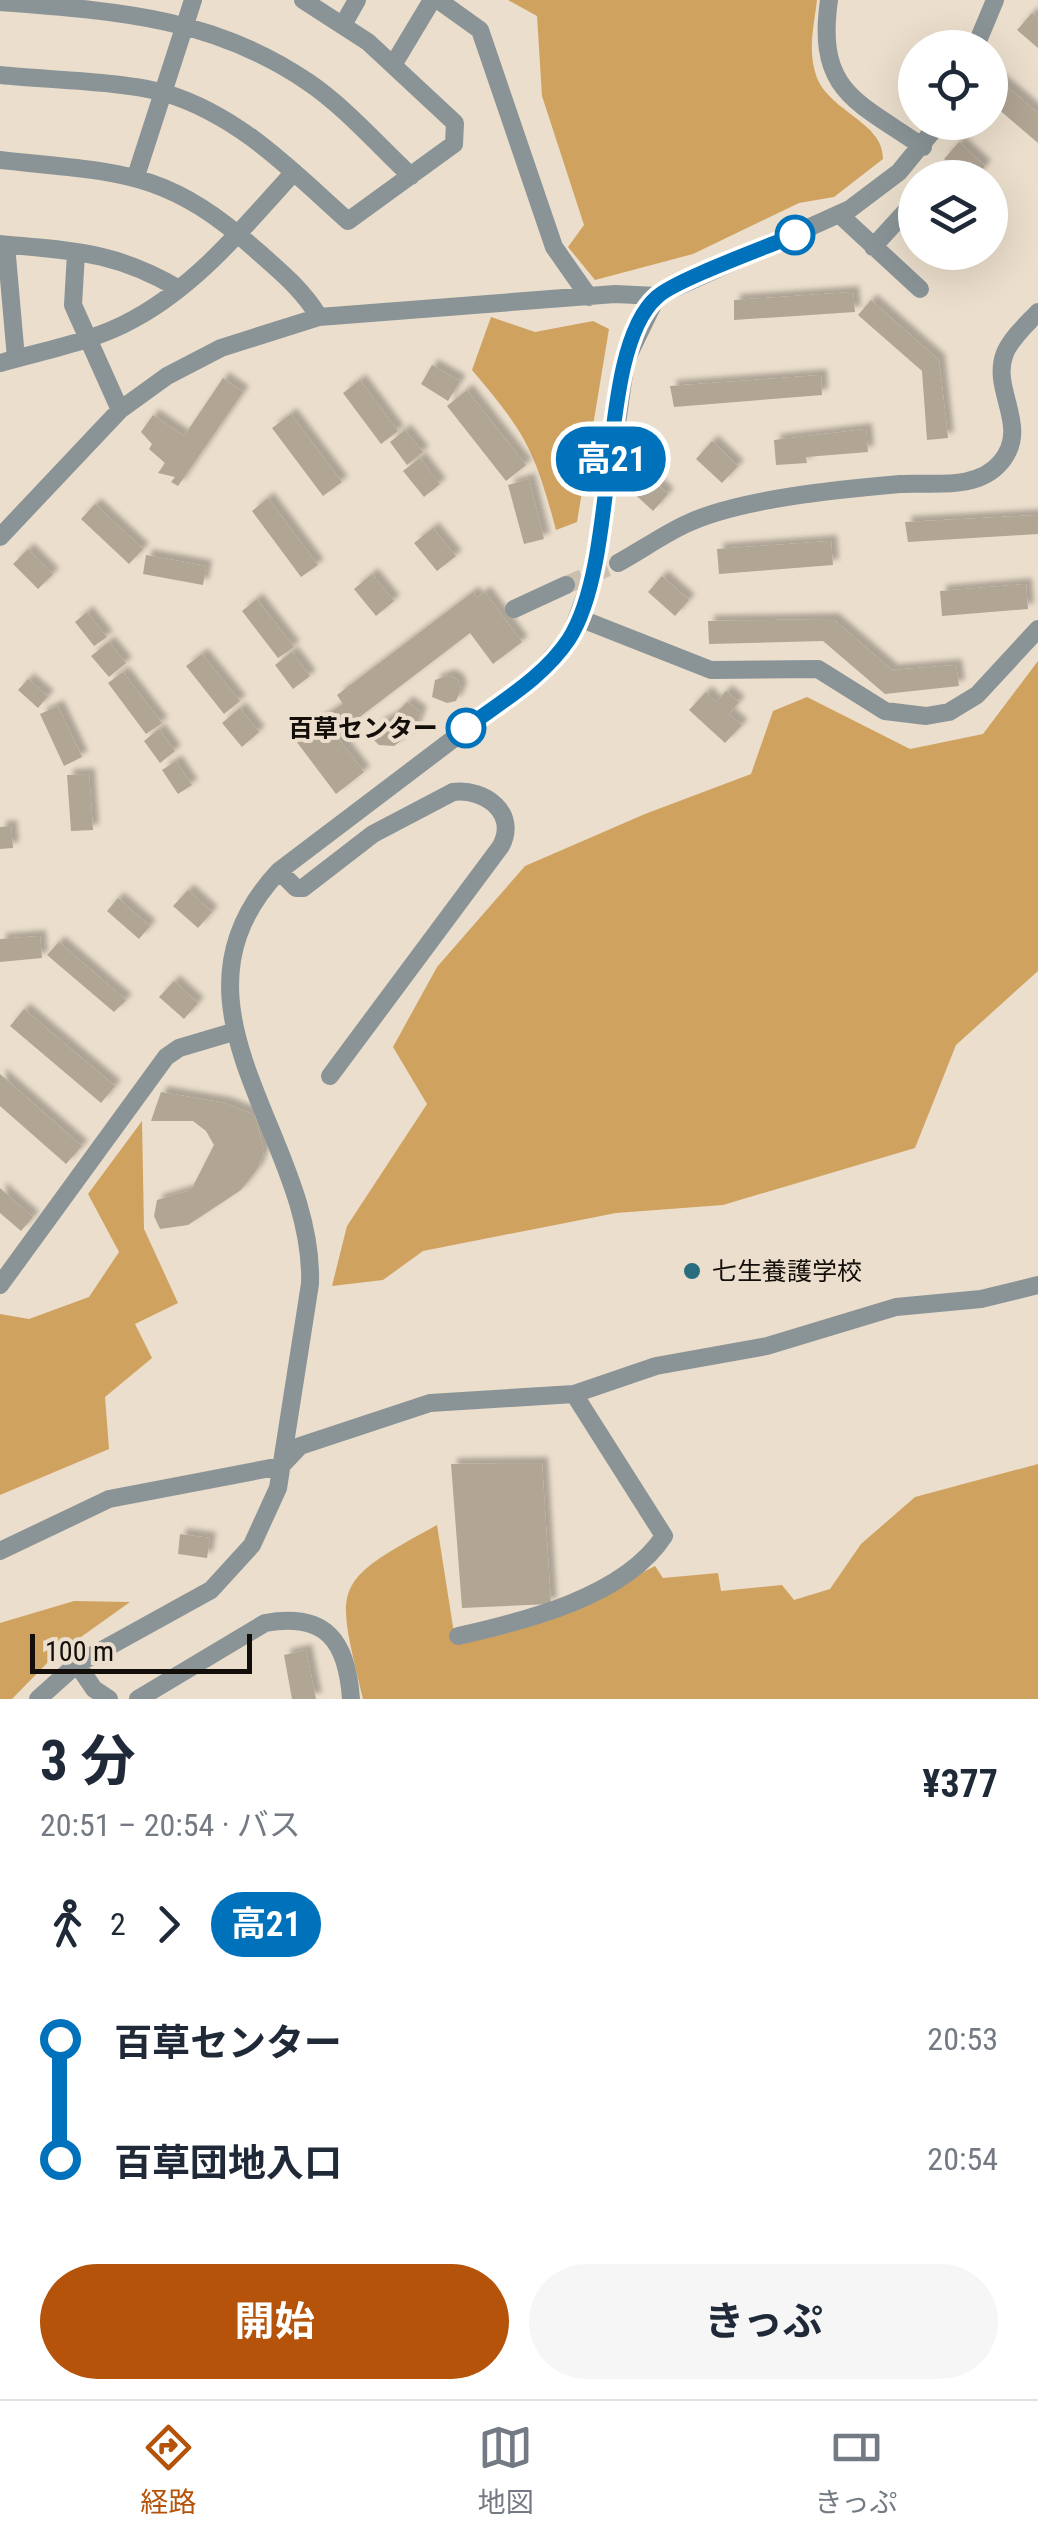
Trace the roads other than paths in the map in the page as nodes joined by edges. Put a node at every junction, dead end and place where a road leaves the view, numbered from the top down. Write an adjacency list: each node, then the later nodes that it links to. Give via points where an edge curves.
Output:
1 (193, 0): 8 (street)
2 (303, 0): 9 (street)
3 (357, 0): 9 (street)
4 (435, 0): 11 (street); 29 (street, via 480,30 554,247)
5 (829, 0): 15 (street, via 828,62 845,96)
6 (994, 0): 10 (street)
7 (0, 2): 8 (street)
8 (185, 24): 13 (street); 19 (street, via 246,44 312,84)
9 (344, 24): 11 (street)
10 (982, 30)
11 (393, 65): 19 (street, via 455,123 454,144)
12 (0, 75): 13 (street)
13 (164, 92): 17 (street, via 215,112); 18 (street)
14 (928, 140): 15 (street)
15 (923, 147): 20 (street, via 876,194)
16 (0, 160): 18 (street)
17 (294, 172): 19 (street, via 348,221); 22 (street)
18 (136, 176): 22 (street, via 210,210)
19 (411, 176)
20 (840, 215): 24 (street); 28 (street)
21 (898, 219): 24 (street)
22 (238, 234): 26 (street); 31 (street, via 305,294)
23 (3, 245): 25 (street); 33 (street)
24 (873, 246): 27 (street)
25 (76, 252): 26 (street, via 141,266); 32 (street, via 73,306)
26 (179, 289): 32 (street, via 133,320)
27 (920, 289)
28 (657, 296): 29 (street); 39 (street, via 626,360 596,564)
29 (589, 297): 31 (street)
30 (1038, 312): 36 (street, via 1006,348 1001,364 1015,428 991,471 957,483 754,502 686,524)
31 (320, 317): 34 (street, via 221,348)
32 (86, 340): 33 (street); 34 (street)
33 (8, 360)
34 (120, 410): 35 (street)
35 (0, 536)
36 (618, 563)
37 (566, 585): 38 (street)
38 (514, 609)
39 (580, 618): 40 (street, via 711,670 818,669 885,711 926,716 949,712 977,695); 41 (street, via 531,680)
40 (1038, 629)
41 (279, 870): 42 (street, via 236,938 229,993); 43 (street, via 304,888 374,834 453,792 490,798 504,818 502,846)
42 (233, 1032): 44 (street, via 179,1048 157,1067); 47 (street, via 301,1203 311,1251)
43 (330, 1076)
44 (0, 1285)
45 (1038, 1285): 46 (street, via 896,1308 767,1346 656,1366)
46 (574, 1394): 47 (street, via 430,1403 300,1446); 49 (street, via 664,1536 652,1554 574,1603)
47 (281, 1466): 48 (street, via 109,1499); 50 (street, via 260,1534 222,1581)
48 (0, 1551)
49 (458, 1636)
50 (77, 1664): 51 (street); 52 (street)
51 (38, 1699)
52 (108, 1699)
53 (138, 1699): 54 (street, via 265,1623 286,1620 309,1622 333,1636 347,1657)
54 (351, 1699)

